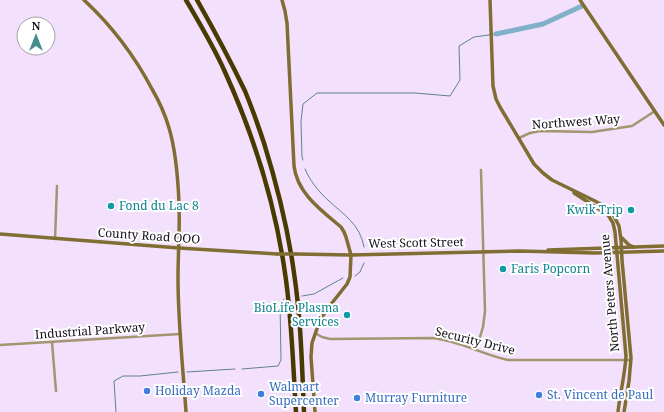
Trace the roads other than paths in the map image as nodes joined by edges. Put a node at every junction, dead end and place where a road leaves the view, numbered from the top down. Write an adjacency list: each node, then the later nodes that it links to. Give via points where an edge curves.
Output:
1 (84, 0): 17 (main road, via 132,54 162,106 173,143 177,174)
2 (186, 0): 34 (highway, via 225,72 248,126 262,168 285,274)
3 (197, 0): 35 (highway, via 245,92 278,192 294,273)
4 (282, 0): 24 (main road, via 287,23 296,177 312,201 344,232)
5 (490, 0): 9 (main road, via 492,79 495,96)
6 (580, 0): 7 (main road)
7 (655, 111): 8 (main road); 9 (street, Northwest Way, via 632,126 592,132 540,131)
8 (664, 125)
9 (519, 138): 12 (main road, via 534,164 549,178)
10 (481, 170): 22 (street)
11 (57, 186): 15 (street)
12 (565, 187): 14 (main road, North Peters Avenue, via 607,208 619,226); 19 (main road, North Peters Avenue, via 608,215 613,222)
13 (0, 234): 15 (main road, County Road OOO)
14 (620, 236): 18 (main road); 20 (main road, North Peters Avenue)
15 (55, 239): 17 (main road, County Road OOO)
16 (664, 246): 18 (main road, West Scott Street)
17 (179, 248): 23 (main road, County Road OOO, bridge); 25 (main road)
18 (635, 248): 20 (main road, West Scott Street)
19 (617, 250): 20 (main road, West Scott Street); 22 (main road, West Scott Street); 30 (main road, North Peters Avenue)
20 (622, 250): 21 (main road, West Scott Street); 31 (main road, North Peters Avenue)
21 (664, 251)
22 (484, 252): 24 (main road, West Scott Street); 29 (street, via 485,316)
23 (296, 254): 24 (main road, West Scott Street)
24 (350, 255): 26 (main road, via 350,277 347,284 320,320)
25 (180, 334): 27 (street, Industrial Parkway); 33 (main road)
26 (316, 334): 29 (street, Security Drive, via 332,339 446,340); 36 (main road, via 311,357)
27 (52, 342): 28 (street, Industrial Parkway); 32 (street)
28 (0, 345)
29 (476, 350): 30 (street, Security Drive, via 514,361)
30 (626, 360): 31 (street, Security Drive); 37 (main road, North Peters Avenue)
31 (631, 360): 38 (main road, North Peters Avenue)
32 (56, 391)
33 (186, 412)
34 (296, 412)
35 (304, 412)
36 (315, 412)
37 (618, 412)
38 (624, 412)

